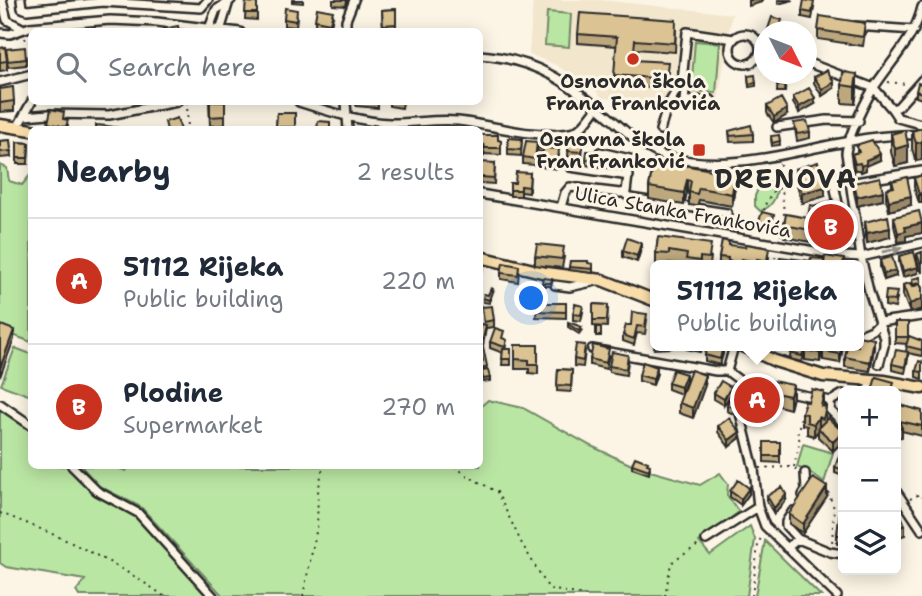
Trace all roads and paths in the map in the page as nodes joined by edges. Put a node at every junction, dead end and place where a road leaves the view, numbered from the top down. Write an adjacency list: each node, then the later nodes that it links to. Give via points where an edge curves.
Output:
1 (21, 0): 2 (street, via 27,10 103,2 201,8)
2 (208, 0)
3 (354, 0): 12 (street)
4 (1, 1): 9 (street, via 8,20)
5 (230, 1): 8 (street, via 216,10); 11 (street)
6 (922, 7): 13 (street)
7 (851, 25): 13 (street)
8 (210, 26): 9 (street, via 110,20); 10 (street)
9 (22, 28): 14 (street)
10 (217, 28)
11 (221, 28)
12 (345, 28)
13 (914, 30): 27 (street)
14 (0, 33)
15 (25, 37): 18 (path)
16 (754, 37): 17 (street, via 742,34)
17 (734, 39): 20 (street, via 732,57 739,64); 25 (street, via 687,32)
18 (28, 42)
19 (483, 55): 34 (street, via 528,64 560,78)
20 (754, 62)
21 (817, 66): 27 (street)
22 (28, 75): 24 (street)
23 (884, 81): 26 (path)
24 (0, 82)
25 (681, 83): 28 (street, via 684,101); 46 (street)
26 (920, 83): 35 (street)
27 (874, 88): 35 (street); 38 (street)
28 (711, 100)
29 (30, 105): 37 (street)
30 (161, 105): 37 (street, via 109,115)
31 (187, 105): 42 (path)
32 (310, 105): 36 (street)
33 (346, 105): 36 (street)
34 (597, 108): 36 (street, via 573,133 435,120 391,124); 48 (street, via 640,144 667,157 708,162 753,160)
35 (892, 109): 39 (street, via 898,118)
36 (345, 114): 43 (street)
37 (24, 116): 41 (street)
38 (859, 121): 44 (street); 48 (street)
39 (921, 124)
40 (0, 125): 41 (main road)
41 (18, 126): 45 (main road)
42 (188, 126)
43 (347, 126)
44 (777, 127)
45 (28, 129)
46 (660, 130)
47 (922, 135): 48 (street)
48 (847, 142): 53 (street)
49 (600, 152): 54 (street, via 630,159)
50 (780, 164): 56 (path)
51 (570, 167): 54 (street)
52 (922, 171): 55 (street)
53 (848, 173): 55 (street); 59 (street, via 833,178)
54 (629, 176): 57 (street)
55 (849, 183): 67 (street)
56 (782, 188): 61 (path, via 774,190); 64 (path)
57 (624, 193): 60 (street, via 570,187); 63 (street, via 630,198)
58 (483, 194): 60 (street, Ulica Stanka Frankovića)
59 (838, 204): 62 (street); 66 (street)
60 (561, 207): 72 (street, Ulica Stanka Frankovića)
61 (765, 210)
62 (814, 211)
63 (727, 213)
64 (783, 218): 65 (path); 68 (path)
65 (791, 219)
66 (841, 230)
67 (857, 231): 69 (street, via 842,244); 72 (street)
68 (780, 238)
69 (836, 243)
70 (922, 243): 72 (street, Ulica Stanka Frankovića, one-way to 70)
71 (777, 249): 74 (path)
72 (861, 257): 75 (street)
73 (483, 258): 77 (main road)
74 (775, 260)
75 (862, 260)
76 (864, 270): 79 (street)
77 (600, 280): 78 (street, via 570,287); 81 (main road)
78 (555, 285)
79 (869, 291): 80 (street); 83 (street)
80 (864, 293)
81 (650, 299)
82 (922, 316): 83 (street)
83 (880, 322): 84 (street); 88 (street, via 884,346)
84 (864, 334)
85 (592, 349): 89 (street)
86 (733, 351): 89 (street)
87 (754, 351): 91 (main road, via 823,376)
88 (879, 364)
89 (727, 371): 90 (street)
90 (738, 380): 92 (street); 106 (street, via 740,413)
91 (874, 380): 93 (street); 95 (main road)
92 (751, 383)
93 (870, 386)
94 (775, 388): 96 (street)
95 (922, 388)
96 (805, 396): 98 (street); 102 (path)
97 (838, 397): 98 (street)
98 (831, 401): 100 (street, via 830,410)
99 (0, 404): 101 (street)
100 (838, 418)
101 (28, 423)
102 (794, 468): 106 (path); 107 (path)
103 (75, 469): 123 (street, via 97,491 138,513)
104 (322, 469): 124 (path)
105 (459, 469): 125 (path, via 497,492 549,589)
106 (754, 469): 113 (street)
107 (805, 473): 118 (street, via 806,490 786,522)
108 (826, 490): 120 (path, via 834,508)
109 (921, 493): 110 (path); 112 (path)
110 (922, 498)
111 (901, 500): 112 (street)
112 (903, 503): 116 (street)
113 (758, 507): 115 (street); 117 (street)
114 (0, 513): 122 (path, via 72,543)
115 (765, 526): 119 (street); 127 (path, via 758,544)
116 (922, 530)
117 (706, 540): 126 (path, via 671,563)
118 (798, 540): 119 (street); 120 (street)
119 (787, 548): 128 (street)
120 (830, 552): 121 (street)
121 (838, 553)
122 (164, 596)
123 (214, 596)
124 (303, 596)
125 (588, 596)
126 (665, 596)
127 (752, 596)
128 (837, 596)

